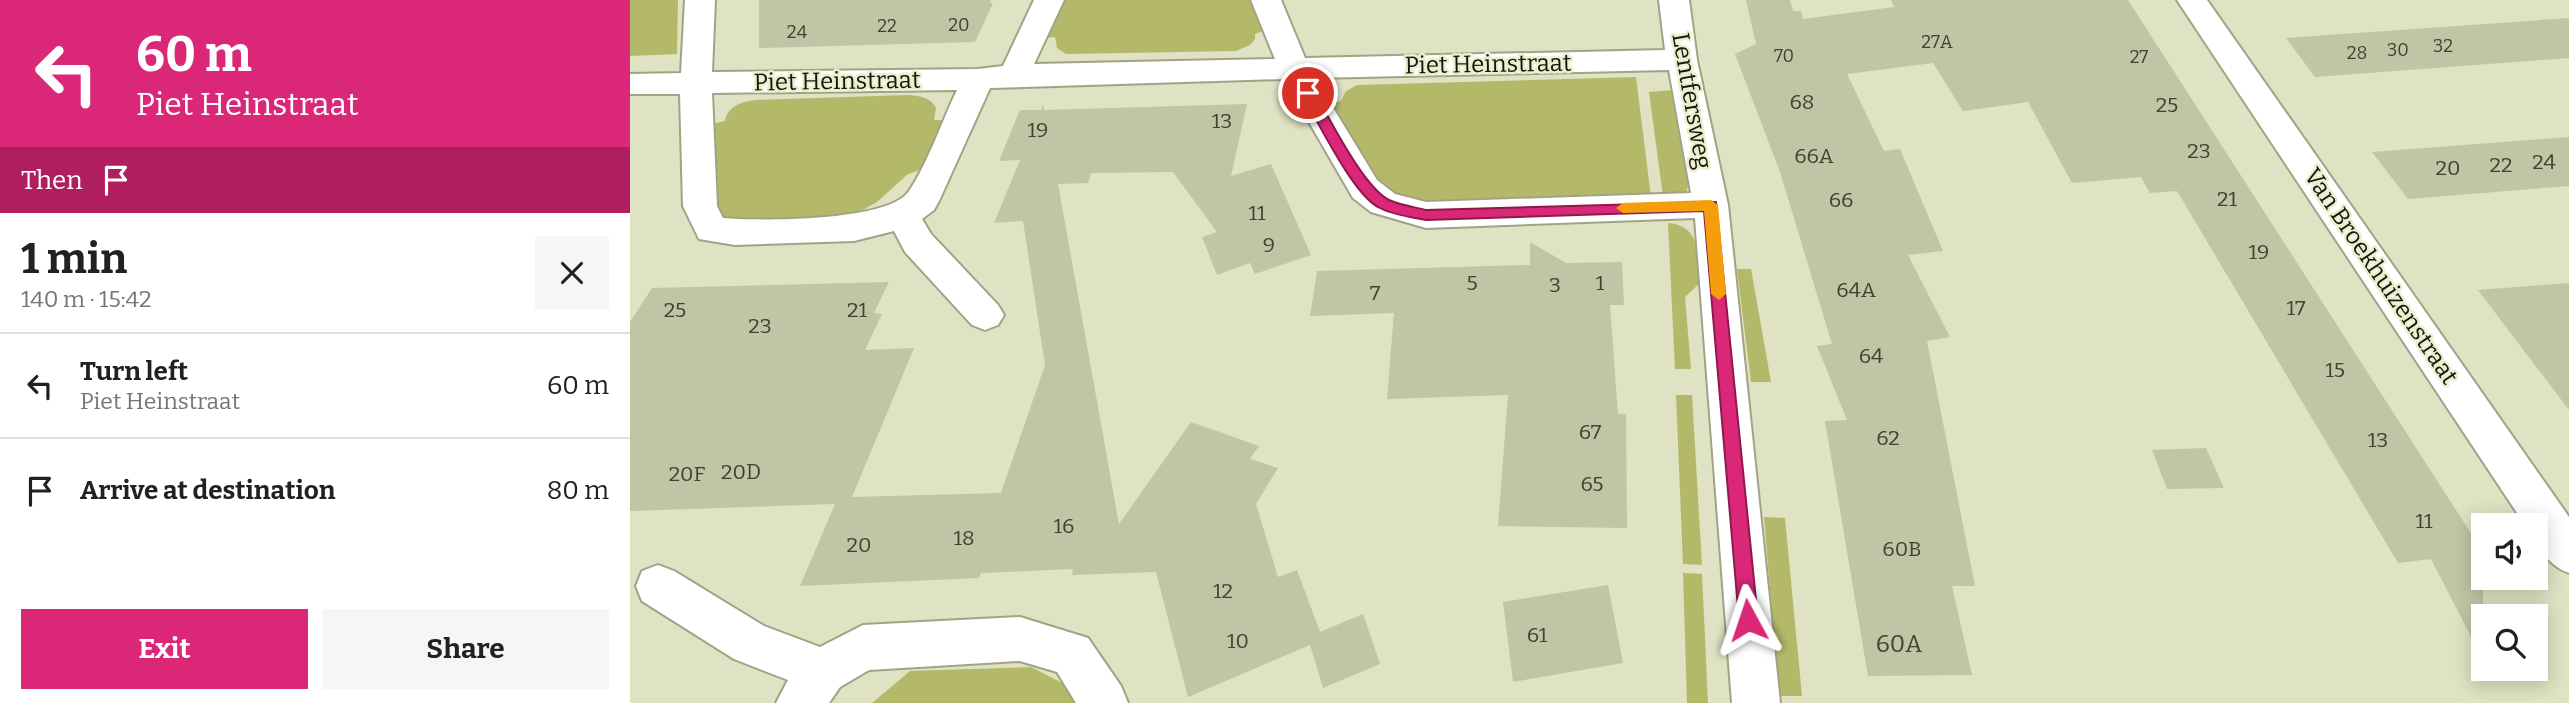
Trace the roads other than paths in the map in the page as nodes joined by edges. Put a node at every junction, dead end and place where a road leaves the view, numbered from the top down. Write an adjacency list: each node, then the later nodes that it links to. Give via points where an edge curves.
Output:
1 (700, 0): 10 (street)
2 (1049, 0): 8 (street)
3 (1266, 0): 7 (street)
4 (1675, 0): 6 (street, Lentfersweg)
5 (2192, 0): 15 (street, Van Broekhuizenstraat)
6 (1682, 60): 7 (street, Piet Heinstraat); 12 (street, Lentfersweg)
7 (1294, 69): 8 (street, Piet Heinstraat); 12 (street, via 1365,189 1383,203 1426,215)
8 (1014, 75): 9 (street, Piet Heinstraat)
9 (978, 79): 10 (street, Piet Heinstraat); 13 (street, via 922,201)
10 (696, 83): 11 (street, Piet Heinstraat); 13 (street, via 700,206 711,230 854,228)
11 (630, 84)
12 (1711, 205): 19 (street, Lentfersweg)
13 (903, 216): 14 (street, via 918,243)
14 (985, 315)
15 (2569, 553)
16 (658, 586): 17 (street)
17 (811, 687): 18 (street, via 863,648 1020,639 1072,654)
18 (1104, 703)
19 (1756, 703)

